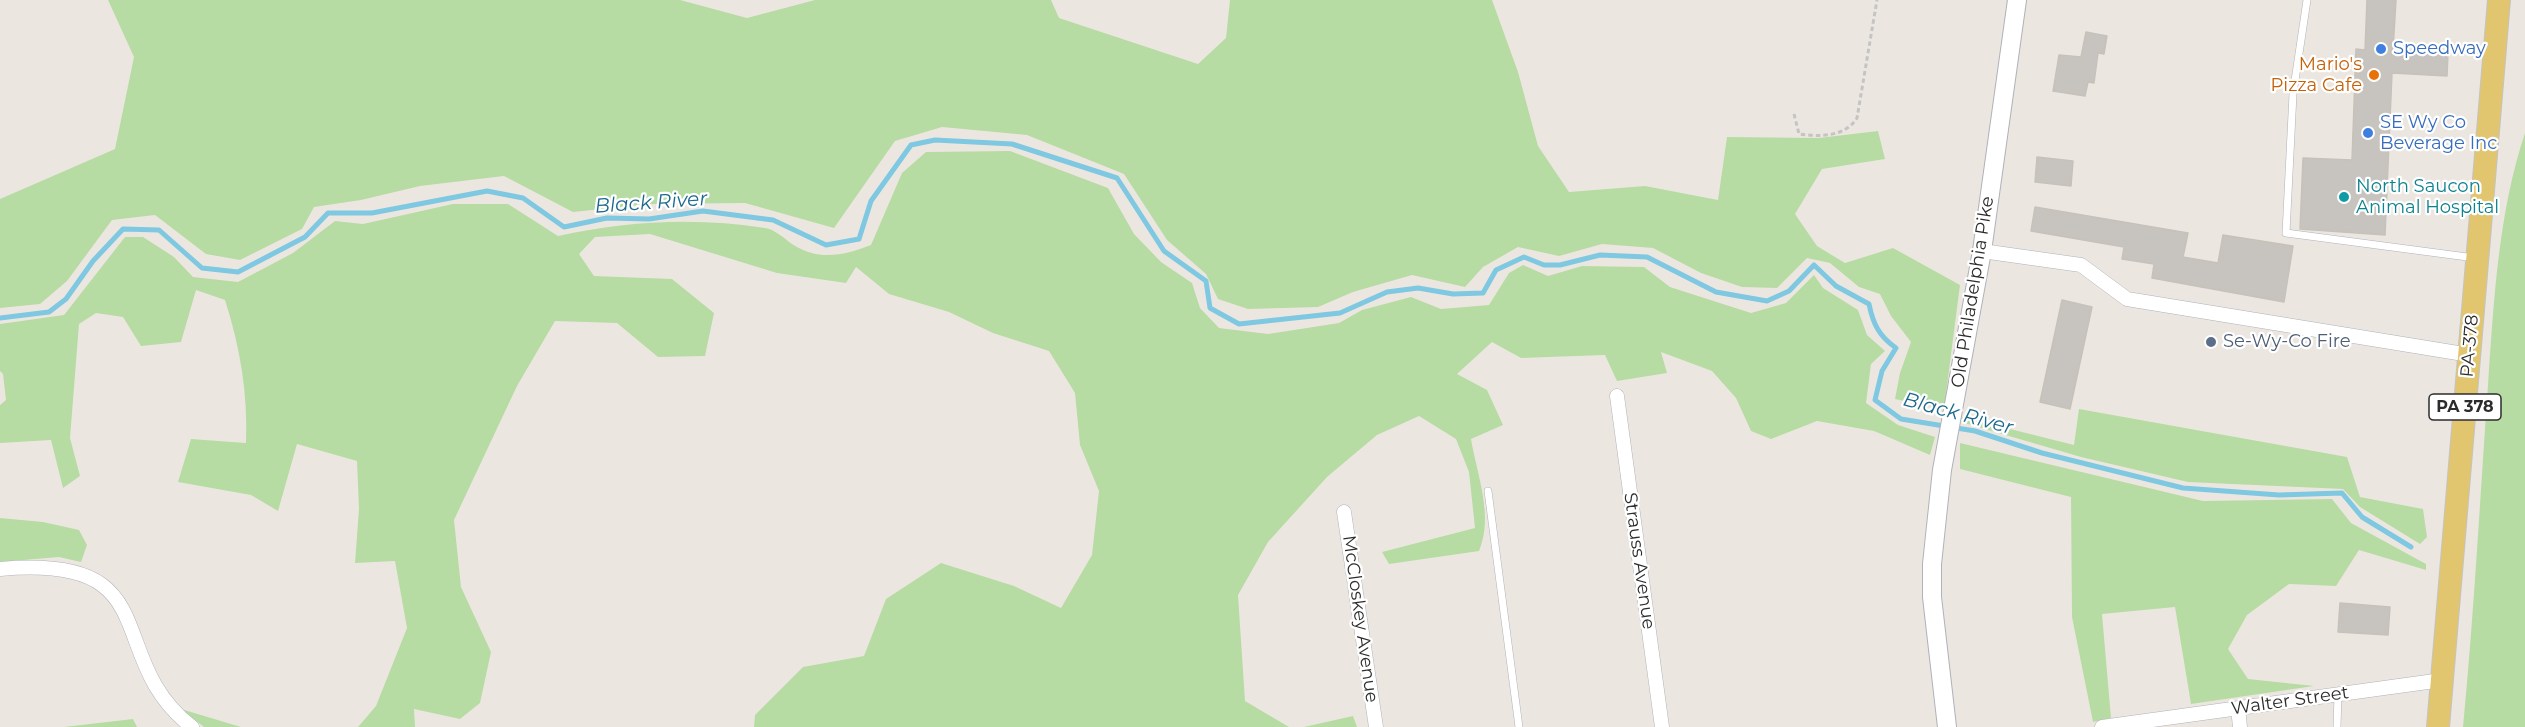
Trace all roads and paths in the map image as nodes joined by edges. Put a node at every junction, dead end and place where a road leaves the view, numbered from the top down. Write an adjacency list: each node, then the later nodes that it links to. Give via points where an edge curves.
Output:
1 (1877, 0): 5 (path, via 1857,118 1851,128 1833,134 1798,134)
2 (2017, 0): 6 (street, Old Philadelphia Pike)
3 (2307, 0): 7 (lane, via 2293,94 2286,233)
4 (2499, 0): 7 (main road, PA-378 / PA 378)
5 (1794, 114)
6 (1982, 251): 8 (street, via 2081,265 2127,299); 20 (street, Old Philadelphia Pike, via 1947,438 1932,564 1932,597)
7 (2478, 258): 8 (main road, PA-378 / PA 378)
8 (2470, 355): 13 (main road, PA-378 / PA 378)
9 (1617, 396): 19 (street, Strauss Avenue)
10 (1488, 491): 18 (lane)
11 (1344, 512): 17 (street, McCloskey Avenue)
12 (0, 569): 16 (street, via 55,567 88,576 110,590 123,606 159,695)
13 (2442, 680): 14 (street, Walter Street); 24 (main road, PA-378 / PA 378)
14 (2338, 694): 15 (street, Walter Street); 23 (lane)
15 (2238, 708): 21 (street, Walter Street); 22 (street)
16 (192, 727)
17 (1376, 727)
18 (1519, 727)
19 (1662, 727)
20 (1947, 727)
21 (2102, 727)
22 (2240, 727)
23 (2337, 727)
24 (2438, 727)

